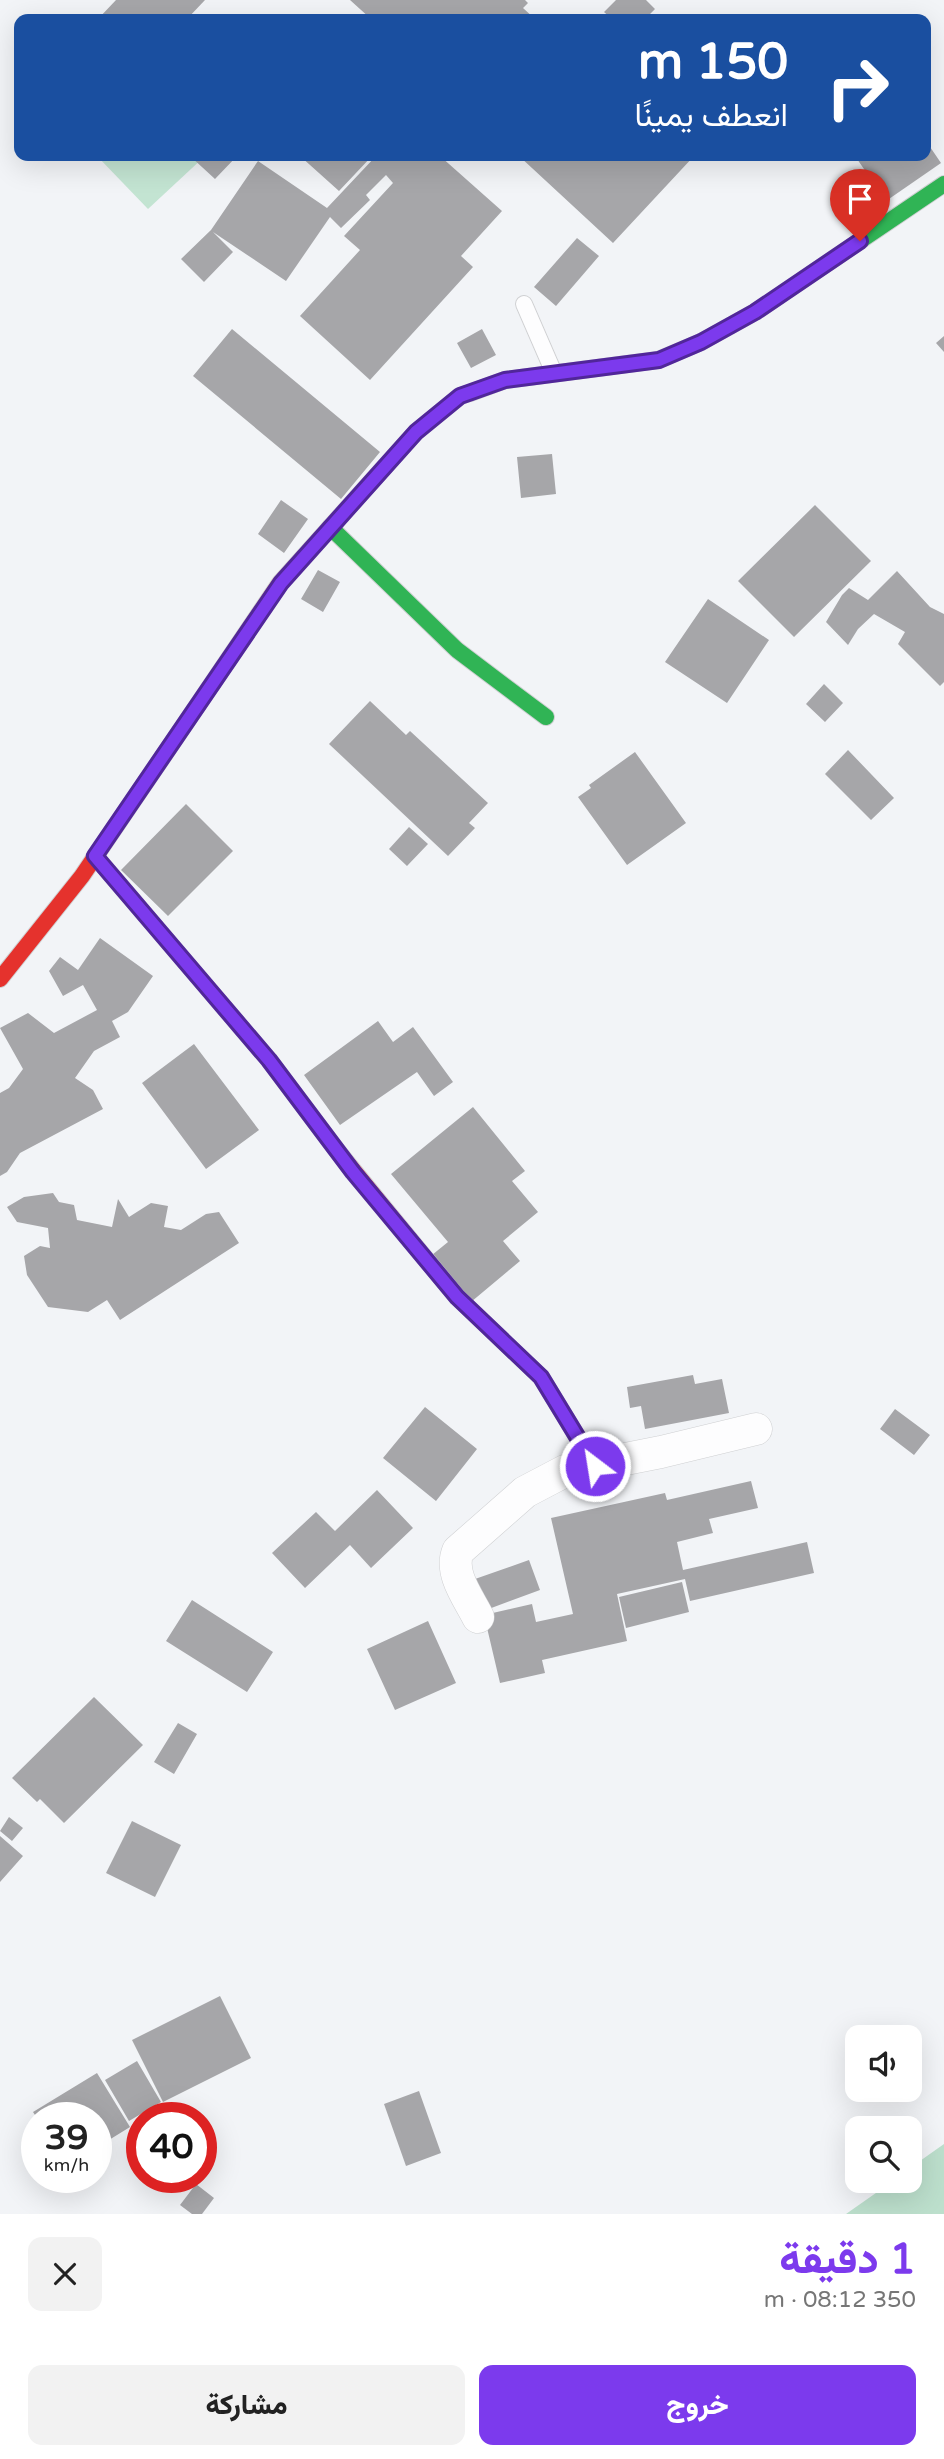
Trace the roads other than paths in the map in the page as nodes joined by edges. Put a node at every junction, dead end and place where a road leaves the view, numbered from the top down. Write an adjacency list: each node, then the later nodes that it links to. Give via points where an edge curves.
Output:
1 (944, 184): 3 (street, via 755,312 701,342 659,360)
2 (524, 304): 3 (lane)
3 (555, 373): 4 (street, via 505,380 460,396 416,432)
4 (330, 527): 5 (street, via 457,650); 6 (street, via 281,583)
5 (546, 717)
6 (95, 856): 7 (street); 9 (street, via 269,1060 353,1172 457,1297 541,1377)
7 (0, 979)
8 (756, 1429): 9 (street)
9 (595, 1466): 10 (street, via 565,1471 525,1492 458,1551 456,1572)
10 (478, 1617)

